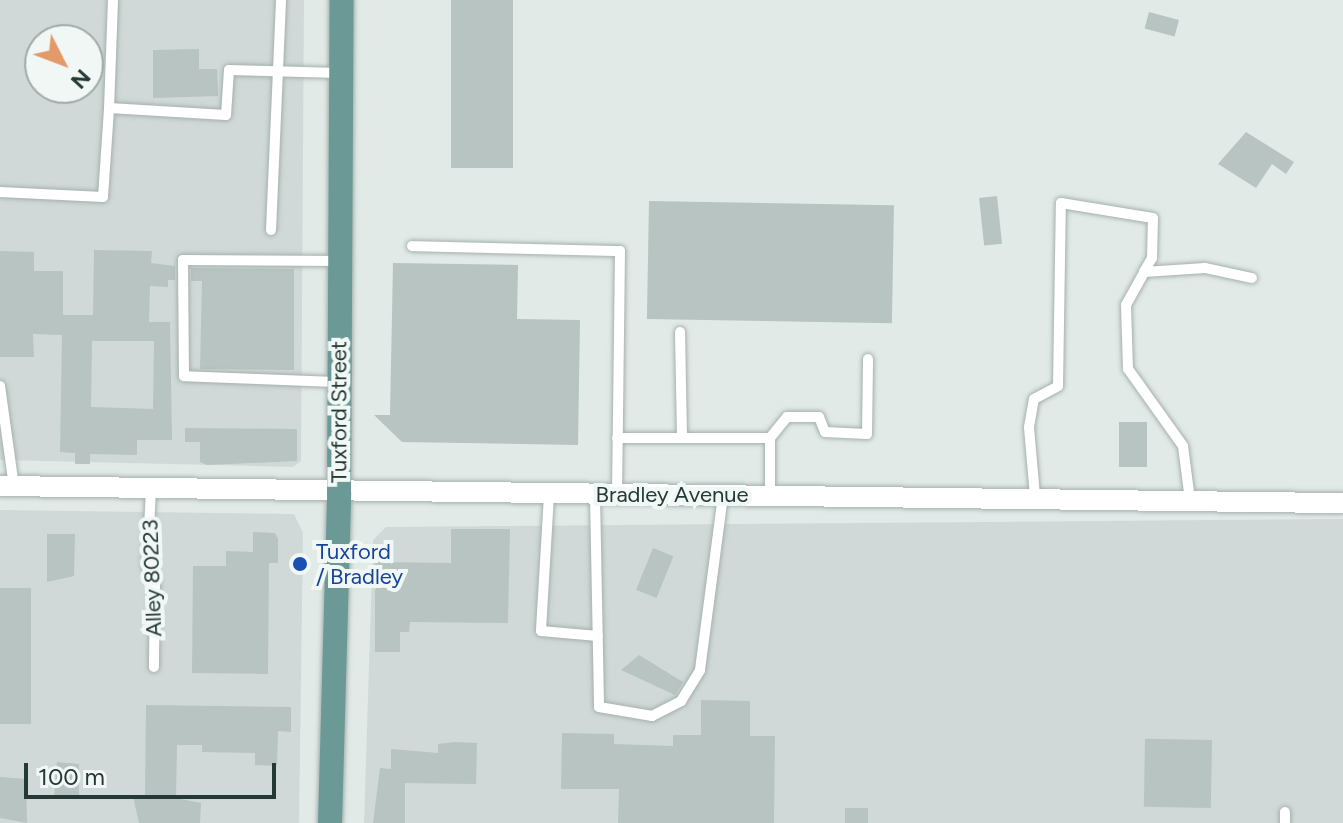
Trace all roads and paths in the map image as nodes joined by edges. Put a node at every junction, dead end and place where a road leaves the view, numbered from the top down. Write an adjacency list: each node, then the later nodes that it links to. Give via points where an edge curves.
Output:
1 (113, 0): 6 (lane)
2 (281, 0): 4 (lane)
3 (342, 0): 5 (main road, Tuxford Street)
4 (280, 72): 5 (lane); 6 (lane, via 229,70 226,115); 8 (lane)
5 (340, 73): 10 (main road, Tuxford Street)
6 (109, 108): 7 (lane, via 103,197)
7 (0, 192)
8 (271, 230)
9 (412, 246): 17 (lane, via 620,251)
10 (338, 261): 15 (main road, Tuxford Street); 15 (lane, via 183,260 184,376)
11 (1144, 272): 12 (lane, via 1205,268); 28 (lane, via 1152,258 1153,218 1061,203 1058,386 1034,399 1029,427); 29 (lane, via 1126,305 1128,369 1183,446)
12 (1252, 278)
13 (680, 332): 18 (lane)
14 (868, 359): 19 (lane, via 867,434 825,432 819,417 787,417)
15 (337, 382): 22 (main road, Tuxford Street)
16 (0, 386): 20 (lane)
17 (617, 438): 18 (lane); 27 (lane)
18 (682, 438): 19 (lane)
19 (770, 438): 26 (lane)
20 (7, 486): 21 (street, Bradley Avenue)
21 (151, 489): 22 (street, Bradley Avenue); 32 (lane, Alley 80223, via 147,567 155,579)
22 (339, 493): 23 (street, Bradley Avenue); 33 (main road, Tuxford Street)
23 (549, 495): 24 (street, Bradley Avenue); 31 (lane, via 541,631)
24 (595, 495): 27 (street, Bradley Avenue); 31 (lane)
25 (723, 495): 26 (street, Bradley Avenue); 27 (street, Bradley Avenue); 31 (lane, via 700,670 681,701 652,716 599,707)
26 (770, 495): 28 (street, Bradley Avenue)
27 (617, 496)
28 (1035, 496): 29 (street, Bradley Avenue)
29 (1190, 500): 30 (street, Bradley Avenue)
30 (1343, 503)
31 (598, 636)
32 (154, 667)
33 (330, 823)

